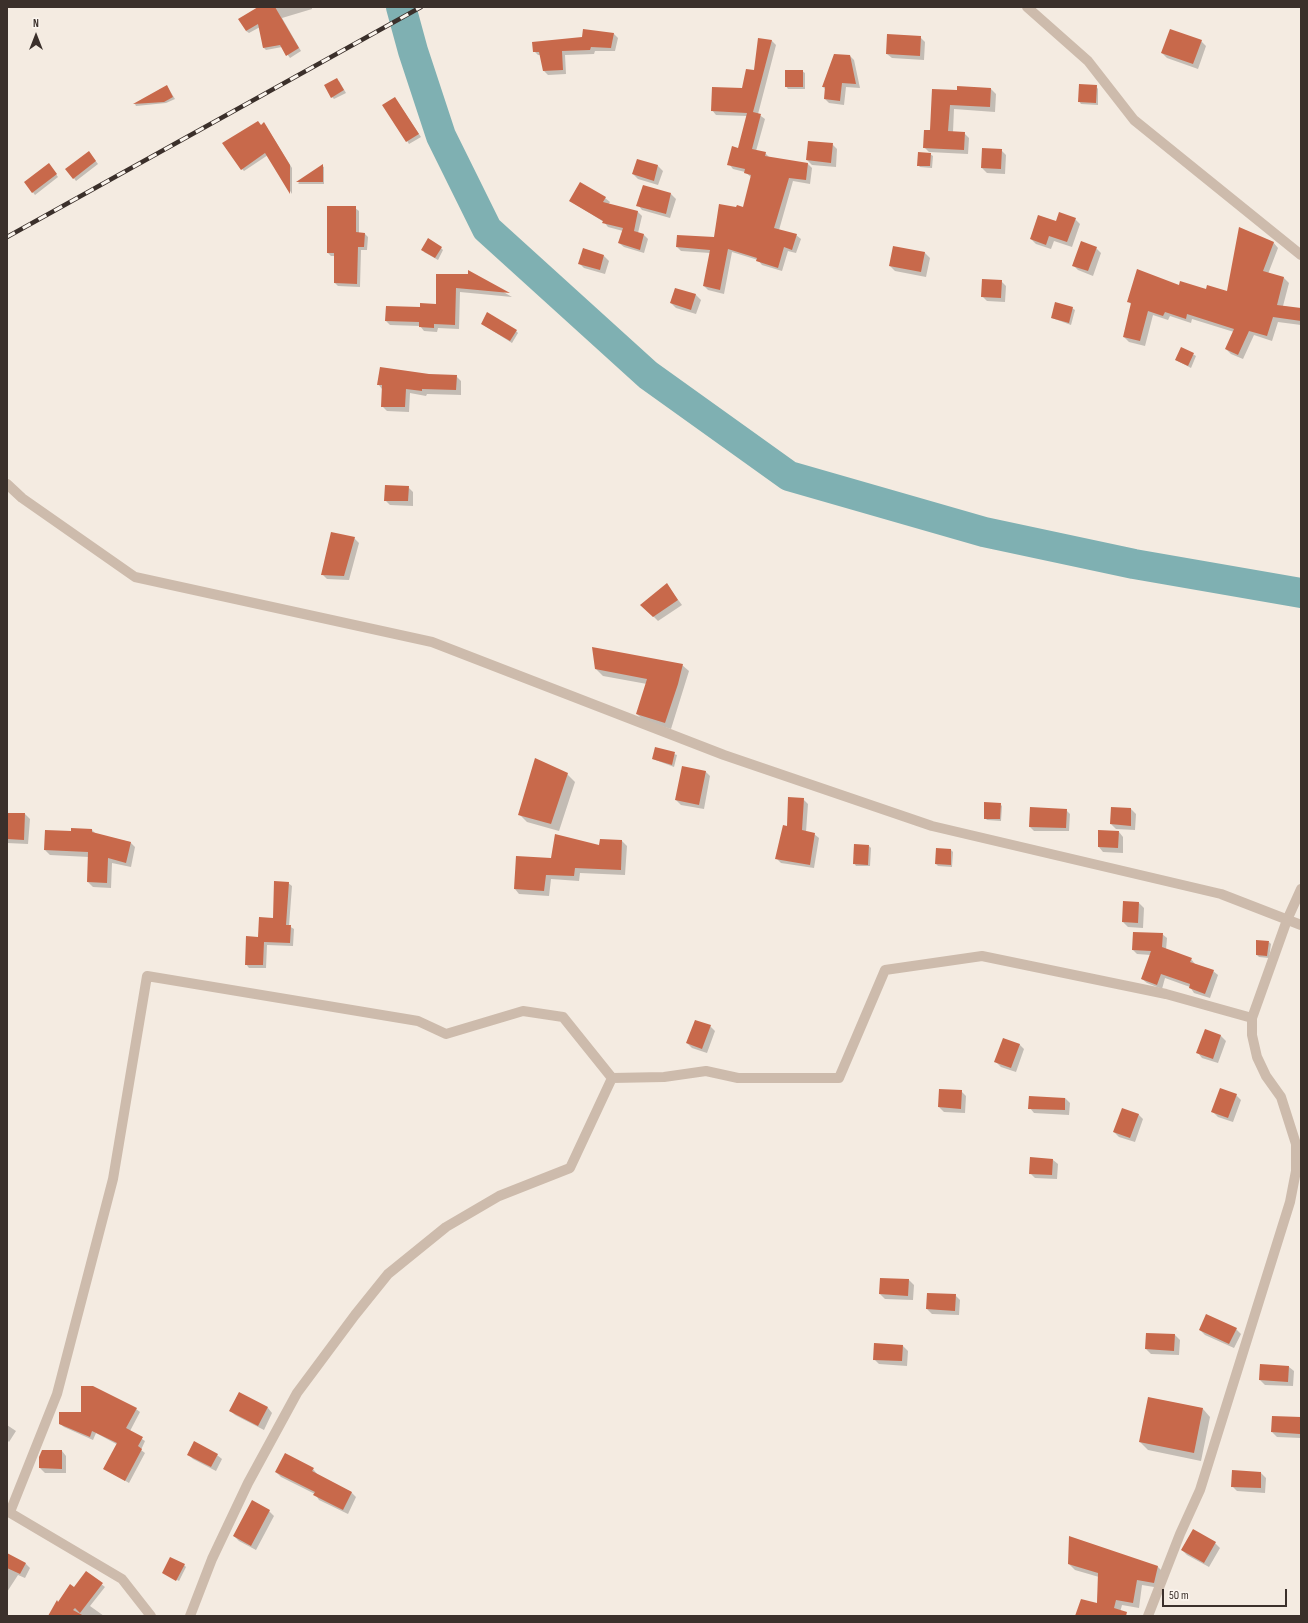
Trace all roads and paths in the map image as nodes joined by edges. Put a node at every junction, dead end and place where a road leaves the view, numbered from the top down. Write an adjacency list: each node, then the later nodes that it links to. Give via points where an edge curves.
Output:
1 (1027, 7): 2 (street, via 1088,61 1134,120)
2 (1301, 255)
3 (7, 484): 5 (street, via 22,498 135,577 432,642 724,755 932,826 1221,894)
4 (1301, 889): 5 (street)
5 (1287, 920): 6 (street); 7 (street)
6 (1301, 925)
7 (1252, 1018): 8 (street, via 1166,994 982,956 885,970 839,1078 738,1078 706,1071 664,1077); 12 (street, via 1252,1035 1257,1057 1281,1098 1296,1144 1296,1171 1281,1231 1200,1490)
8 (612, 1078): 9 (street, via 563,1017 523,1011 446,1034 418,1021 147,976 113,1179 57,1394); 11 (street, via 570,1168 500,1196 446,1227 388,1274 355,1315 294,1400 248,1483 212,1559)
9 (8, 1512): 10 (street, via 122,1579)
10 (151, 1616)
11 (190, 1616)
12 (1148, 1616)

